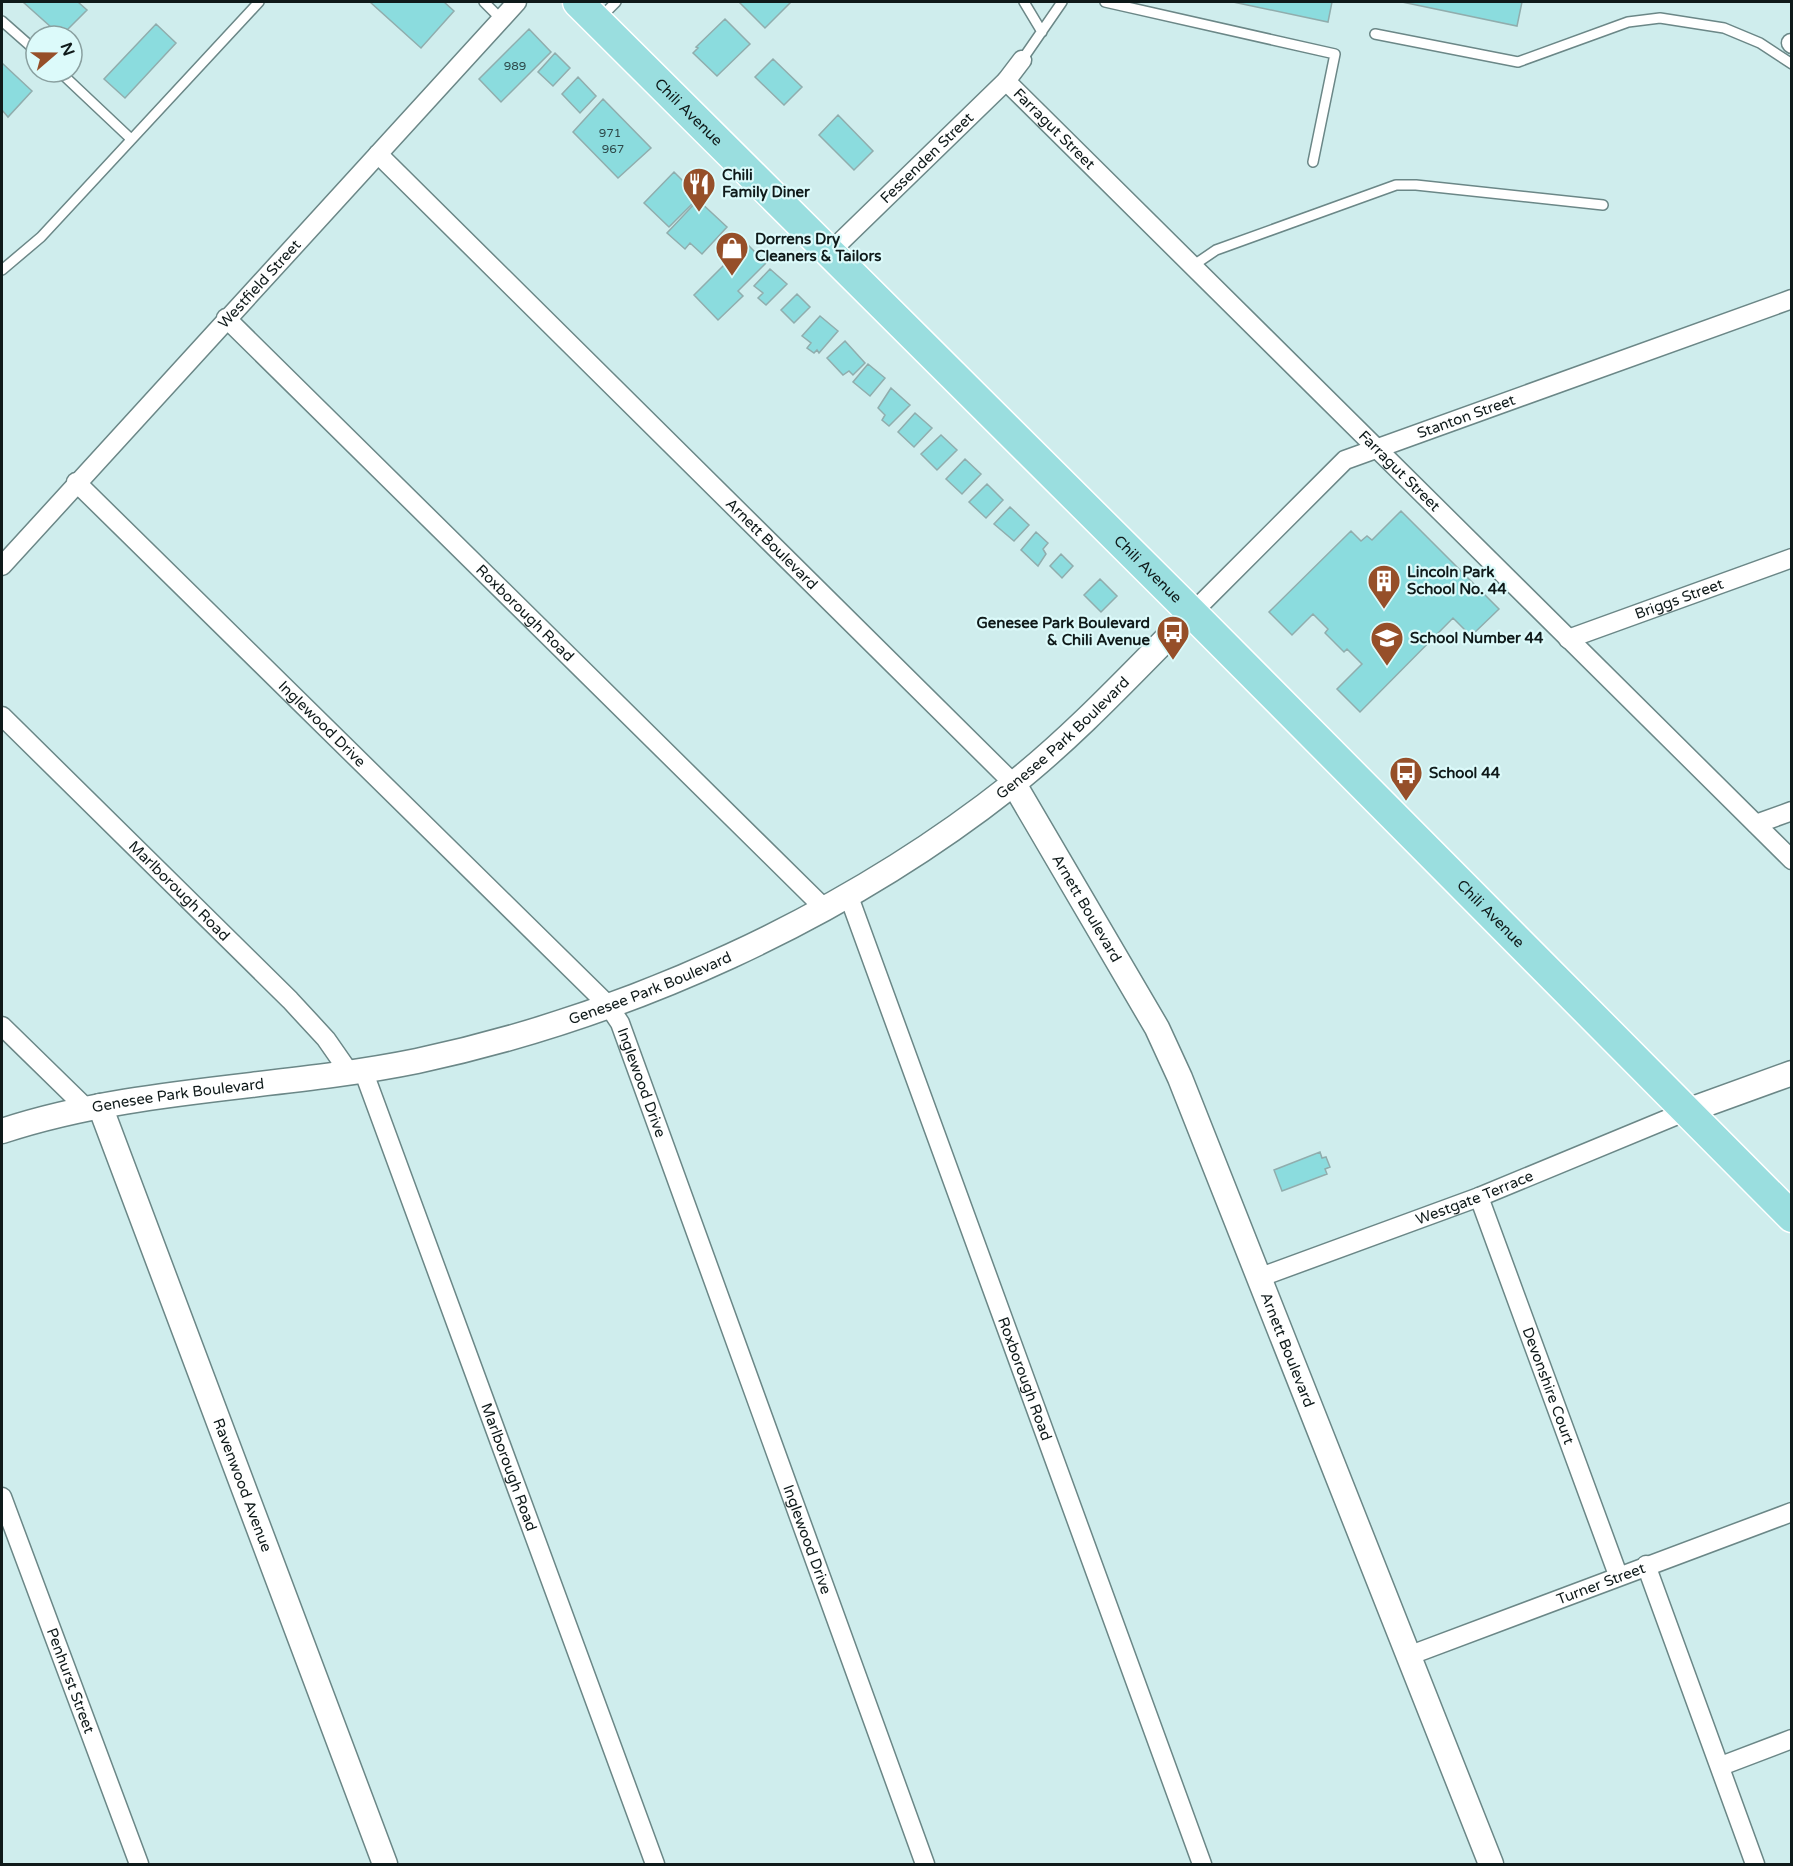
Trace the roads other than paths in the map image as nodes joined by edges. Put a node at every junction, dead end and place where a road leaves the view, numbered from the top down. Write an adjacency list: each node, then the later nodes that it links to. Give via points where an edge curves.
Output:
1 (258, 2): 17 (lane)
2 (484, 2): 8 (lane)
3 (517, 2): 8 (street, Westfield Street)
4 (1024, 2): 10 (lane)
5 (1062, 2): 10 (lane)
6 (1105, 2): 19 (lane, via 1335,54)
7 (597, 8): 21 (main road, Chili Avenue)
8 (501, 19): 18 (street, Westfield Street)
9 (2, 21): 12 (lane)
10 (1042, 32): 13 (lane)
11 (1375, 34): 14 (lane, via 1518,62 1628,22 1660,18 1724,28)
12 (24, 40)
13 (1022, 60): 15 (street, Fessenden Street)
14 (1791, 64)
15 (1006, 81): 21 (street, Fessenden Street); 22 (street, Farragut Street)
16 (73, 84): 17 (lane)
17 (131, 139): 23 (lane, via 41,237)
18 (378, 154): 25 (street, Westfield Street); 33 (street, Arnett Boulevard)
19 (1313, 162)
20 (1603, 205): 22 (lane, via 1396,185 1215,250)
21 (830, 252): 30 (main road, Chili Avenue)
22 (1191, 267): 26 (street, Farragut Street)
23 (2, 270)
24 (1791, 299): 26 (street, Stanton Street)
25 (226, 318): 27 (street, Westfield Street); 38 (street, Roxborough Road)
26 (1376, 449): 30 (street, Stanton Street, via 1337,467); 31 (street, Farragut Street)
27 (76, 482): 29 (street, Westfield Street); 39 (street, Inglewood Drive)
28 (1791, 558): 31 (street, Briggs Street)
29 (2, 566)
30 (1192, 613): 33 (street, Genesee Park Boulevard); 44 (main road, Chili Avenue)
31 (1568, 639): 35 (street, Farragut Street)
32 (2, 716): 41 (street, Marlborough Road, via 290,1000)
33 (1014, 783): 37 (street, Genesee Park Boulevard, via 923,849); 48 (street, Arnett Boulevard, via 1157,1029)
34 (1791, 811): 35 (street)
35 (1756, 824): 36 (street, Farragut Street)
36 (1791, 860)
37 (848, 894): 38 (street, Genesee Park Boulevard); 60 (street, Roxborough Road)
38 (824, 908): 39 (street, Genesee Park Boulevard, via 734,953)
39 (608, 1005): 41 (street, Genesee Park Boulevard, via 476,1047); 59 (street, Inglewood Drive, via 620,1023)
40 (2, 1026): 43 (street, Ravenwood Avenue)
41 (356, 1071): 43 (street, Genesee Park Boulevard); 58 (street, Marlborough Road)
42 (1791, 1073): 44 (street)
43 (93, 1107): 45 (street, Genesee Park Boulevard); 57 (street, Ravenwood Avenue)
44 (1687, 1111): 46 (street, Westgate Terrace); 47 (main road, Chili Avenue)
45 (2, 1131)
46 (1479, 1197): 48 (street, Westgate Terrace); 52 (street, Devonshire Court)
47 (1791, 1217)
48 (1258, 1278): 53 (street, Arnett Boulevard)
49 (2, 1497): 56 (street, Penhurst Street)
50 (1791, 1512): 51 (street, Turner Street)
51 (1646, 1565): 52 (street, Turner Street); 55 (street)
52 (1618, 1575): 53 (street, Turner Street)
53 (1408, 1656): 61 (street, Arnett Boulevard)
54 (1791, 1739): 55 (street)
55 (1721, 1766): 62 (street)
56 (139, 1864)
57 (385, 1864)
58 (655, 1864)
59 (925, 1864)
60 (1202, 1864)
61 (1491, 1864)
62 (1755, 1864)

